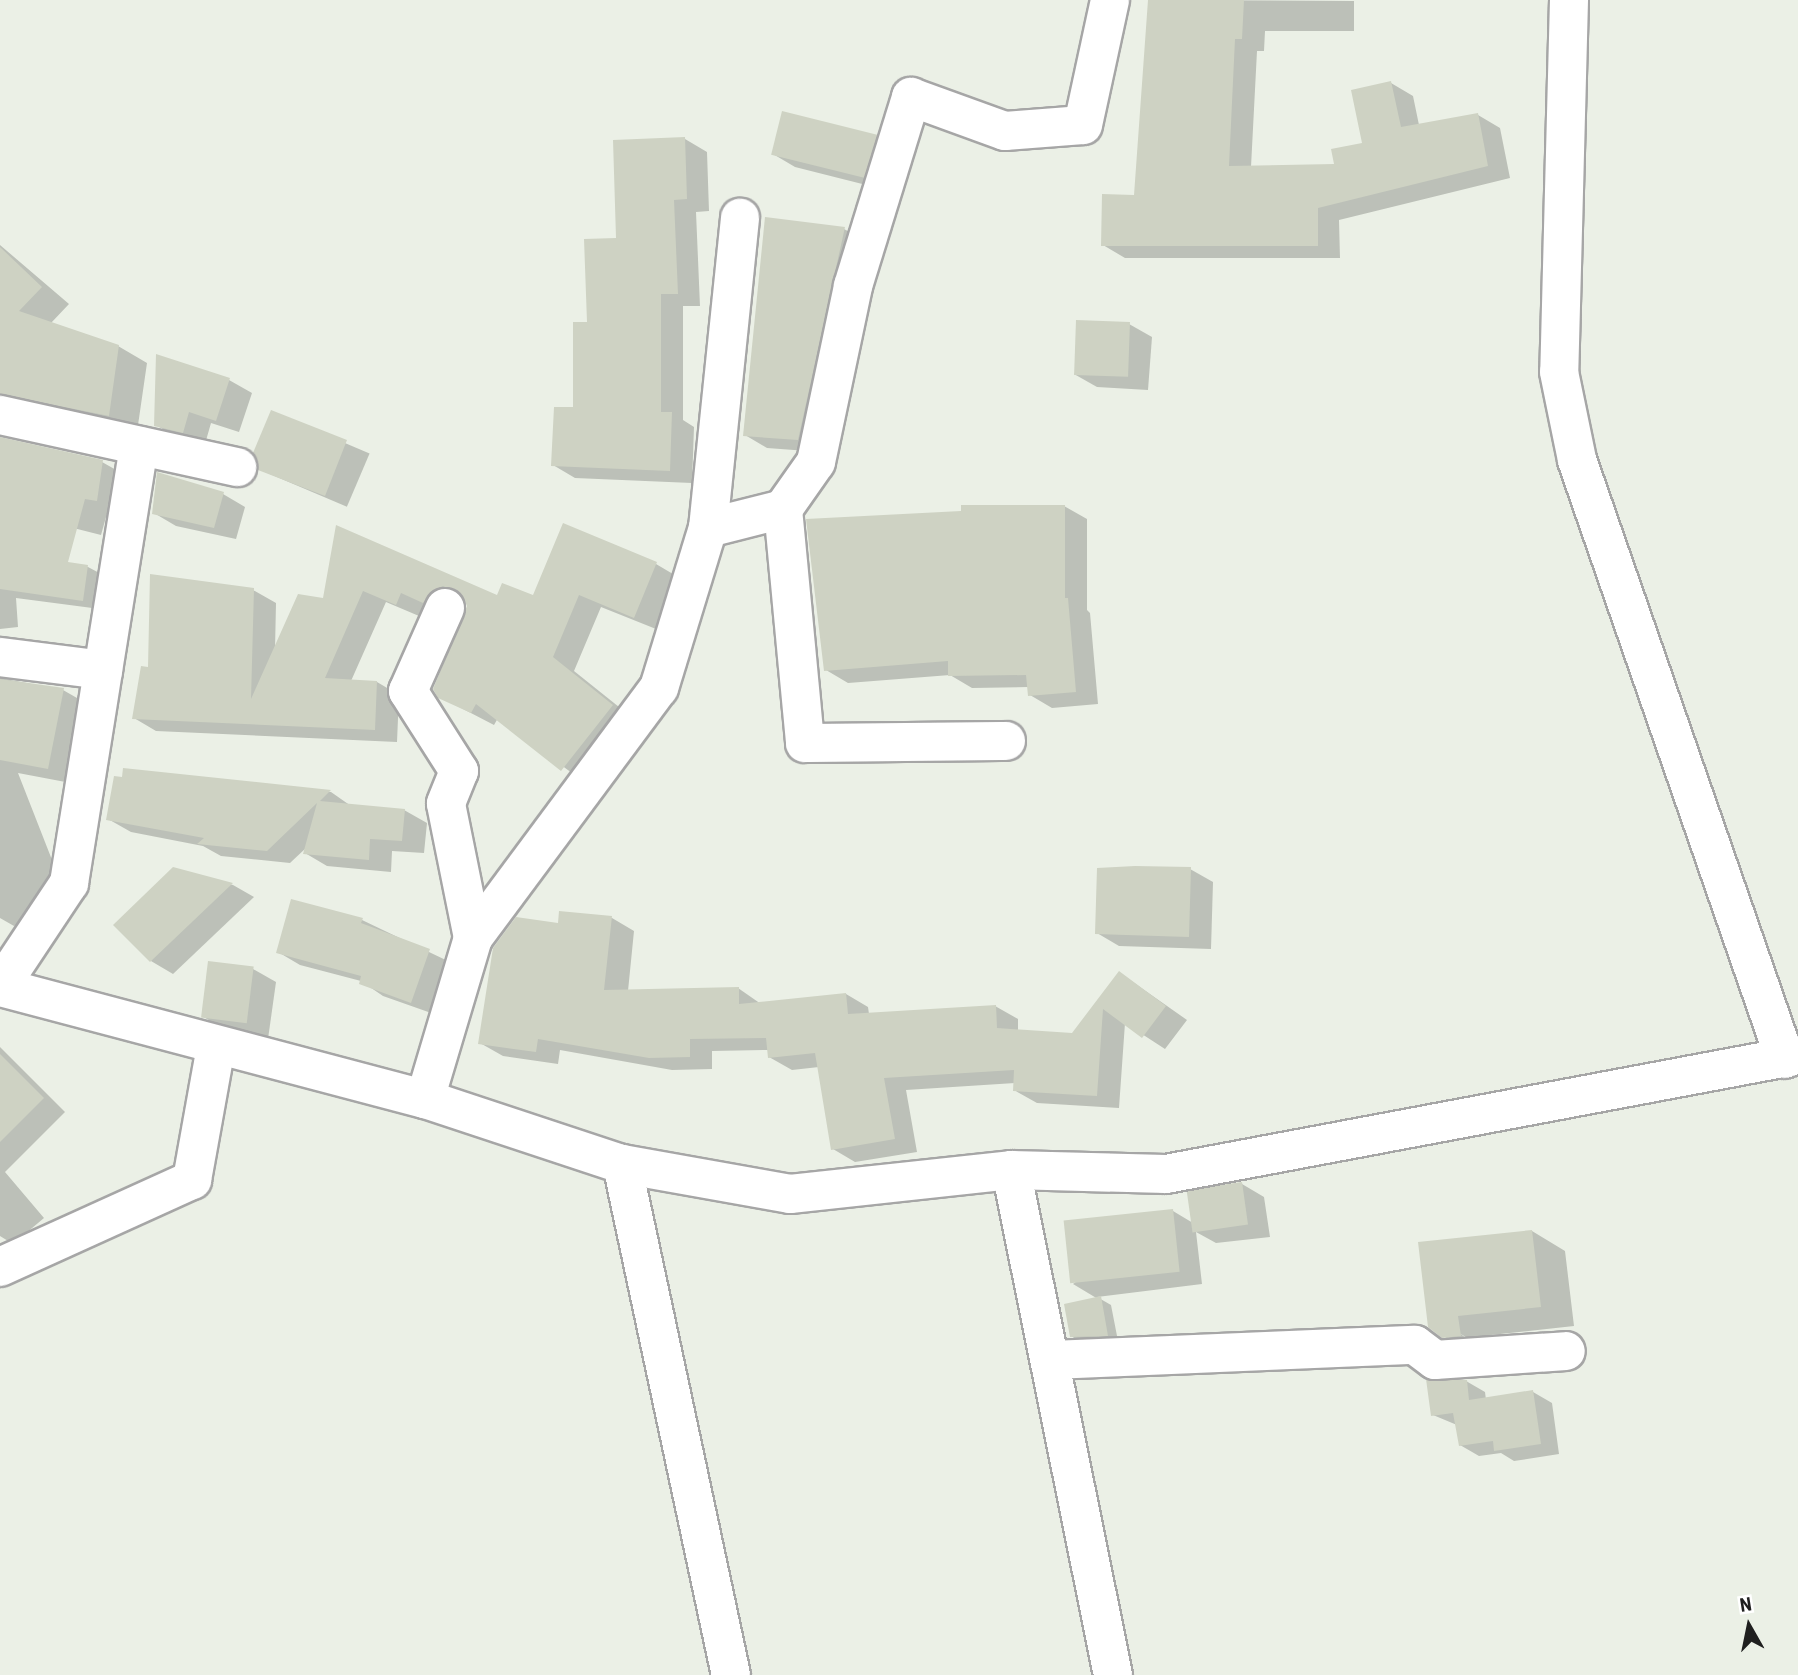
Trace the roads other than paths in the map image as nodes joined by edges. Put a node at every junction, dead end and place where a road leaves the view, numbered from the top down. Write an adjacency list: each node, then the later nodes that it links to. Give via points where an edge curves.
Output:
1 (1110, 0): 7 (street, via 1083,125 1005,131 911,97 853,286 816,462)
2 (1569, 0): 15 (street, via 1559,372 1574,447)
3 (740, 218): 8 (street)
4 (0, 415): 5 (street)
5 (139, 446): 6 (street); 11 (street)
6 (236, 467)
7 (783, 509): 8 (street); 12 (street, via 805,743)
8 (708, 528): 13 (street, via 659,688)
9 (444, 608): 13 (street, via 408,691 459,771 446,804)
10 (0, 657): 11 (street)
11 (103, 670): 14 (street, via 69,883 0,987)
12 (1006, 741)
13 (473, 938): 16 (street)
14 (216, 1045): 16 (street); 19 (street, via 192,1180)
15 (1791, 1057): 18 (street, via 1166,1174)
16 (425, 1099): 17 (street)
17 (622, 1164): 18 (street, via 790,1194); 22 (street)
18 (1010, 1170): 21 (street)
19 (0, 1268)
20 (1566, 1351): 21 (street, via 1436,1360 1415,1345)
21 (1052, 1360): 23 (street)
22 (732, 1675)
23 (1113, 1675)

